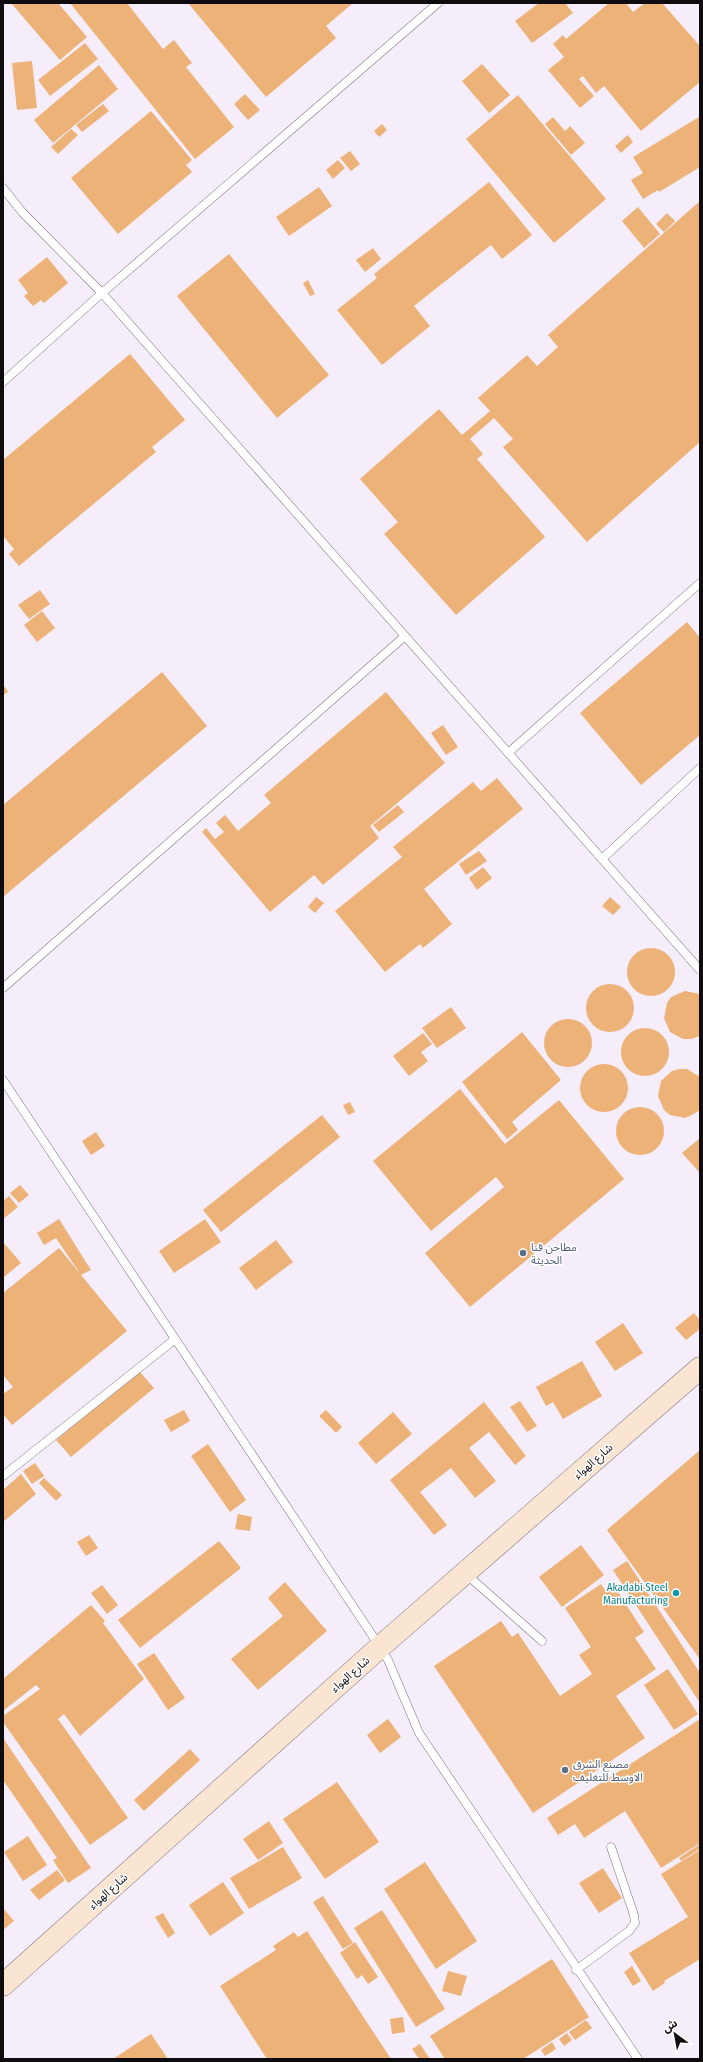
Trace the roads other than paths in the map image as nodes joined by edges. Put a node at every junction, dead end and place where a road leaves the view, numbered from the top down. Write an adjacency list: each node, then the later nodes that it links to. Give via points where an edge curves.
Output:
1 (438, 3): 3 (lane)
2 (3, 188): 3 (lane)
3 (102, 293): 4 (lane); 6 (lane)
4 (3, 382)
5 (700, 583): 7 (lane)
6 (405, 636): 7 (lane); 11 (lane)
7 (508, 752): 9 (lane)
8 (700, 768): 9 (lane)
9 (602, 859): 10 (lane)
10 (700, 970)
11 (3, 988)
12 (3, 1080): 13 (lane)
13 (174, 1340): 15 (lane); 18 (lane)
14 (700, 1368): 16 (street, شارع الهواء)
15 (3, 1476)
16 (465, 1574): 17 (lane); 18 (street, شارع الهواء)
17 (542, 1641)
18 (380, 1647): 20 (lane, via 419,1733); 21 (street, شارع الهواء)
19 (611, 1847): 20 (lane, via 635,1923 629,1931)
20 (576, 1970): 22 (lane)
21 (3, 1985)
22 (638, 2059)

